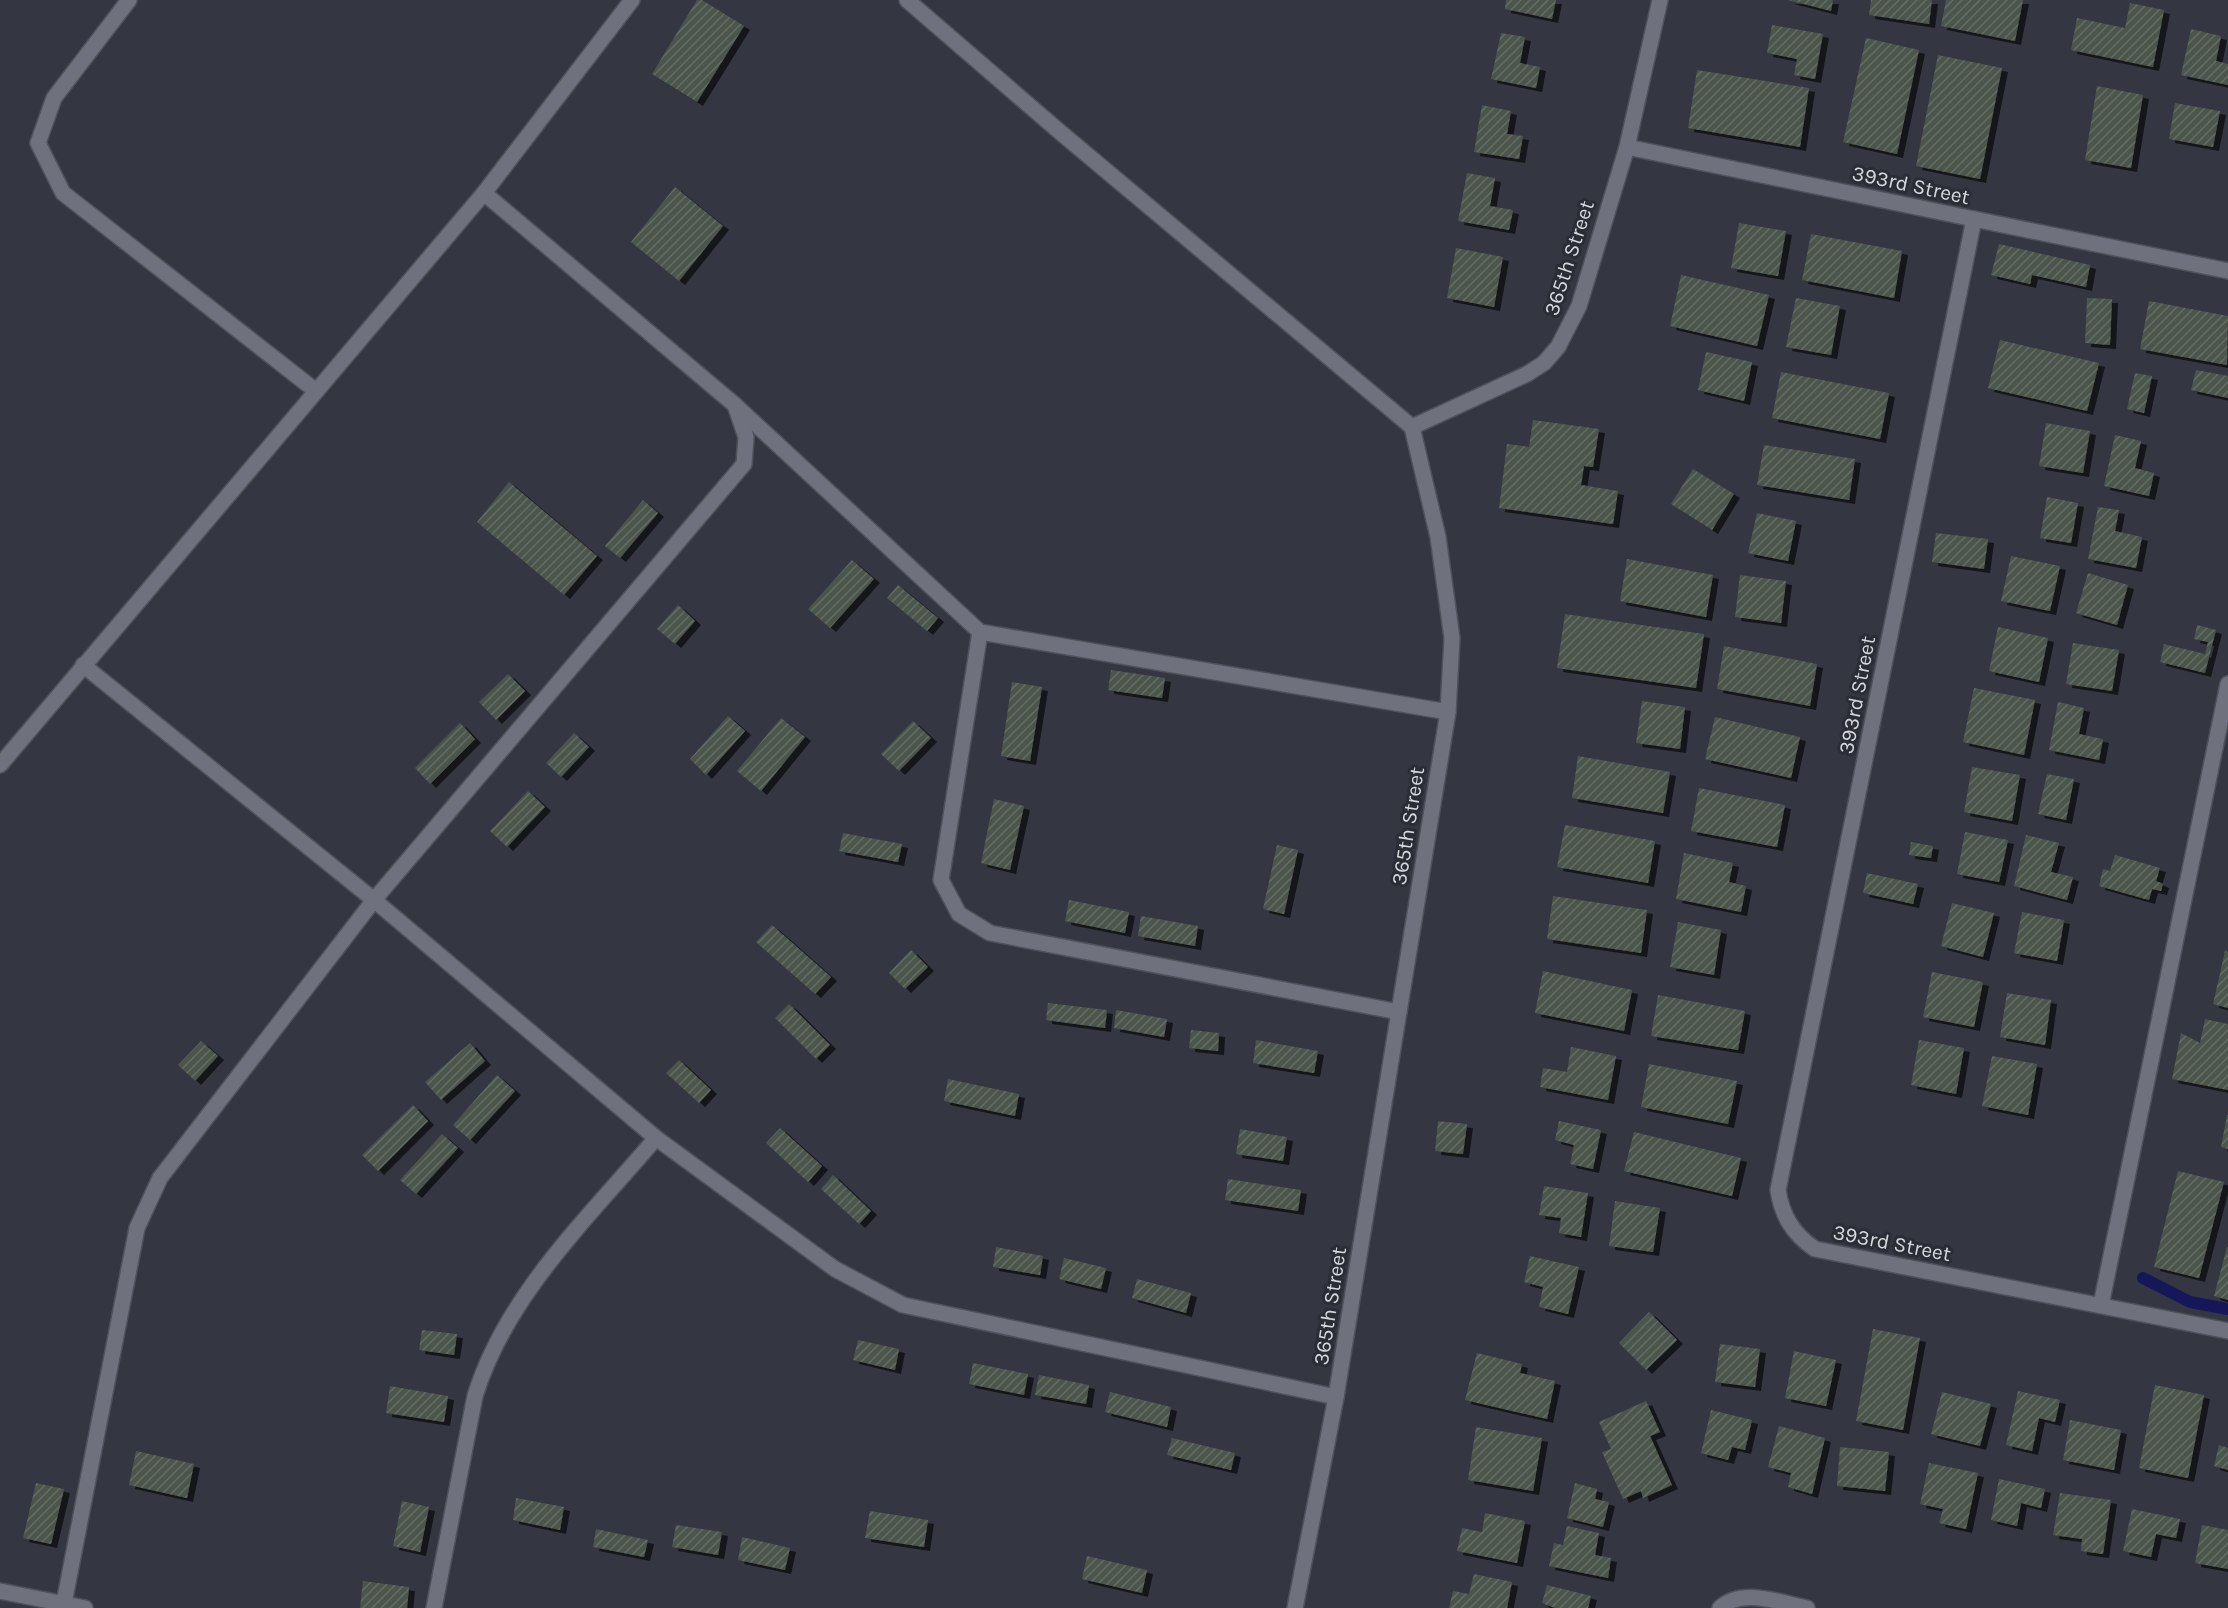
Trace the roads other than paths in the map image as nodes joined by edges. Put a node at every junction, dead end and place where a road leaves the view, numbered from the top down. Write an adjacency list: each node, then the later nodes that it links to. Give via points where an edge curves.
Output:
1 (129, 0): 9 (street, via 54,98 38,143 63,193)
2 (632, 0): 6 (street)
3 (907, 0): 11 (street)
4 (1660, 0): 5 (street)
5 (1627, 147): 7 (street, 393rd Street); 11 (street, 365th Street, via 1579,306 1558,347 1527,374)
6 (484, 193): 9 (street); 10 (street)
7 (1974, 219): 8 (street); 20 (street, 393rd Street, via 1778,1190 1790,1224 1799,1238 1815,1249)
8 (2228, 271)
9 (316, 391): 13 (street)
10 (735, 405): 12 (street); 17 (street, via 746,437 744,464)
11 (1412, 427): 15 (street, 365th Street, via 1438,537 1452,638)
12 (980, 632): 15 (street); 18 (street, via 941,880 959,914 990,933)
13 (83, 665): 16 (street); 17 (street)
14 (2228, 684): 20 (street)
15 (1448, 712): 18 (street, 365th Street)
16 (0, 765)
17 (374, 900): 19 (street); 24 (street, via 160,1178 137,1228)
18 (1399, 1012): 22 (street, 365th Street)
19 (656, 1138): 22 (street, via 835,1269 903,1305); 26 (street, via 530,1287 485,1363 475,1396)
20 (2101, 1305): 21 (street, 393rd Street)
21 (2228, 1331)
22 (1336, 1397): 27 (street, 365th Street)
23 (0, 1591): 24 (street)
24 (64, 1603): 25 (street)
25 (85, 1608)
26 (434, 1608)
27 (1295, 1608)
28 (1720, 1608): 29 (street, via 1747,1596)
29 (1807, 1608)

